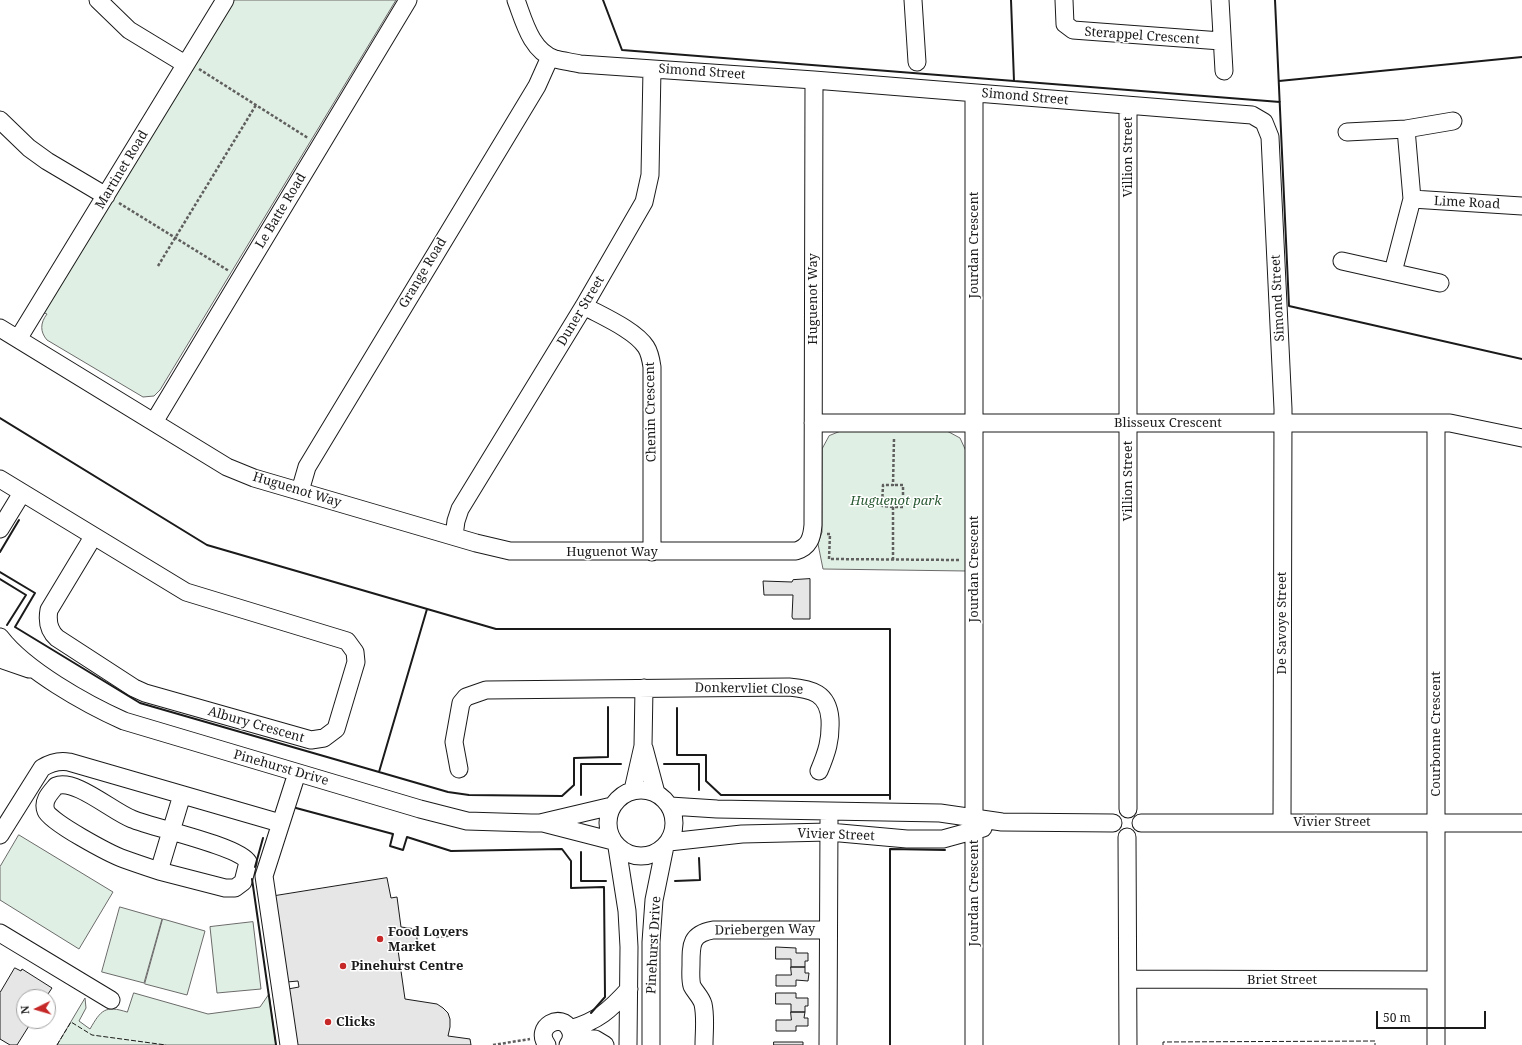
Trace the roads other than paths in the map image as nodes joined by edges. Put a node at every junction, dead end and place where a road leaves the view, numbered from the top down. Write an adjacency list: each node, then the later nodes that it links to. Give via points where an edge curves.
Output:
1 (98, 0): 11 (street, via 124,26)
2 (225, 0): 11 (street, Martinet Road)
3 (408, 0): 30 (street, Le Batte Road)
4 (516, 0): 9 (street, Simond Street, via 535,44)
5 (913, 0): 10 (street)
6 (1064, 0): 8 (street, Sterappel Crescent, via 1065,24 1073,30)
7 (1220, 0): 8 (street)
8 (1222, 41): 13 (street)
9 (550, 57): 12 (street, Simond Street, via 580,64); 38 (street, Grange Road, via 537,86 307,466)
10 (917, 62)
11 (186, 63): 21 (street, Martinet Road)
12 (652, 69): 14 (street, Simond Street); 27 (street, Duner Street, via 650,175 647,194)
13 (1224, 71)
14 (814, 80): 15 (street, Simond Street); 35 (street, Huguenot Way)
15 (974, 93): 16 (street, Simond Street); 31 (street, Jourdan Crescent)
16 (1128, 106): 32 (street, Villion Street); 33 (street, Simond Street, via 1252,115 1261,119 1268,127)
17 (0, 120): 21 (street, via 34,152)
18 (1453, 121): 19 (street)
19 (1406, 129): 20 (street); 22 (street)
20 (1347, 132)
21 (106, 196): 29 (street, Martinet Road)
22 (1412, 199): 23 (street, Lime Road); 25 (street)
23 (1522, 206)
24 (1342, 261): 25 (street)
25 (1393, 272): 26 (street)
26 (1440, 283)
27 (584, 306): 41 (street, Duner Street, via 460,509); 43 (street, Chenin Crescent, via 636,336 650,356)
28 (0, 328): 29 (street, Huguenot Way)
29 (18, 339): 30 (street, Huguenot Way)
30 (154, 422): 38 (street, Huguenot Way, via 227,467 254,478)
31 (973, 423): 32 (street, Blisseux Crescent); 35 (street, Blisseux Crescent); 66 (street, Jourdan Crescent)
32 (1128, 423): 33 (street, Blisseux Crescent); 57 (street, Villion Street)
33 (1282, 423): 34 (street, Blisseux Crescent); 60 (street, De Savoye Street)
34 (1436, 423): 36 (street, Blisseux Crescent, via 1471,426); 64 (street, Courbonne Crescent)
35 (813, 424): 43 (street, Huguenot Way, via 812,534 807,545 796,552)
36 (1522, 438)
37 (0, 479): 39 (street, Albury Crescent)
38 (300, 491): 41 (street, Huguenot Way)
39 (22, 493): 40 (street); 42 (street, Albury Crescent)
40 (0, 529)
41 (454, 536): 43 (street, Huguenot Way, via 510,551)
42 (93, 537): 42 (street, Albury Crescent, via 186,592 347,641 355,652 356,662 336,729 324,738 311,740 145,693 53,635 48,624 49,610)
43 (652, 552)
44 (0, 637): 46 (street, Pinehurst Drive)
45 (0, 659): 46 (street, Pinehurst Drive)
46 (35, 670): 51 (street, Pinehurst Drive, via 105,713 124,721)
47 (644, 688): 48 (street); 49 (street, Donkervliet Close, via 492,689 472,694 463,700 457,720 454,742); 50 (street, Donkervliet Close, via 789,687 817,693 825,699 829,707 830,724 829,746)
48 (644, 746): 52 (street); 53 (street)
49 (459, 769)
50 (818, 771)
51 (296, 773): 61 (street); 62 (street, Pinehurst Drive, via 467,821)
52 (633, 790): 53 (street); 55 (street, via 621,796)
53 (656, 793): 56 (street)
54 (182, 795): 61 (street); 67 (street); 69 (street, via 69,762 52,763 42,768)
55 (612, 806): 62 (street, Pinehurst Drive); 71 (street, via 607,823)
56 (670, 806): 58 (street, Vivier Street); 72 (street, via 674,824)
57 (1128, 809): 59 (street, via 1137,813); 63 (street, via 1115,816)
58 (829, 811): 66 (street, Vivier Street, via 940,813); 68 (street, Driebergen Way)
59 (1142, 822): 60 (street, Vivier Street); 70 (street, via 1140,830)
60 (1282, 822): 64 (street, Vivier Street)
61 (280, 823): 82 (street, via 266,866 264,886)
62 (540, 823): 71 (street, Pinehurst Drive)
63 (1113, 823): 66 (street, Vivier Street); 70 (street, via 1120,835)
64 (1437, 823): 65 (street, Vivier Street); 77 (street, Courbonne Crescent)
65 (1522, 823)
66 (974, 824): 68 (street, Vivier Street, via 942,839 907,839); 88 (street, Jourdan Crescent)
67 (171, 832): 73 (street); 73 (street, via 227,848 244,858 248,862 243,882 239,887 231,889); 73 (street, via 129,819 76,788 66,785 56,786 45,801 49,816 76,833 122,858)
68 (829, 832): 72 (street, Vivier Street, via 742,834); 74 (street, Driebergen Way)
69 (0, 835)
70 (1127, 837): 76 (street)
71 (615, 844): 72 (street, via 626,853 641,856 657,853); 78 (street, Pinehurst Drive, via 627,911)
72 (667, 844): 85 (street, Pinehurst Drive, via 654,900 651,942)
73 (159, 871)
74 (828, 930): 86 (street, Driebergen Way, via 713,930 697,936 691,949 691,974 692,986 702,1000 704,1008); 87 (street, Driebergen Way)
75 (0, 933): 79 (street)
76 (1128, 979): 77 (street, Briet Street); 89 (street)
77 (1436, 980): 90 (street, Courbonne Crescent)
78 (629, 989): 80 (street, via 613,1007); 84 (street, Pinehurst Drive)
79 (111, 1000)
80 (570, 1038): 81 (street, via 561,1022 547,1019); 83 (street, via 595,1040)
81 (542, 1042)
82 (289, 1045)
83 (604, 1045)
84 (628, 1045)
85 (651, 1045)
86 (704, 1045)
87 (828, 1045)
88 (974, 1045)
89 (1128, 1045)
90 (1436, 1045)

